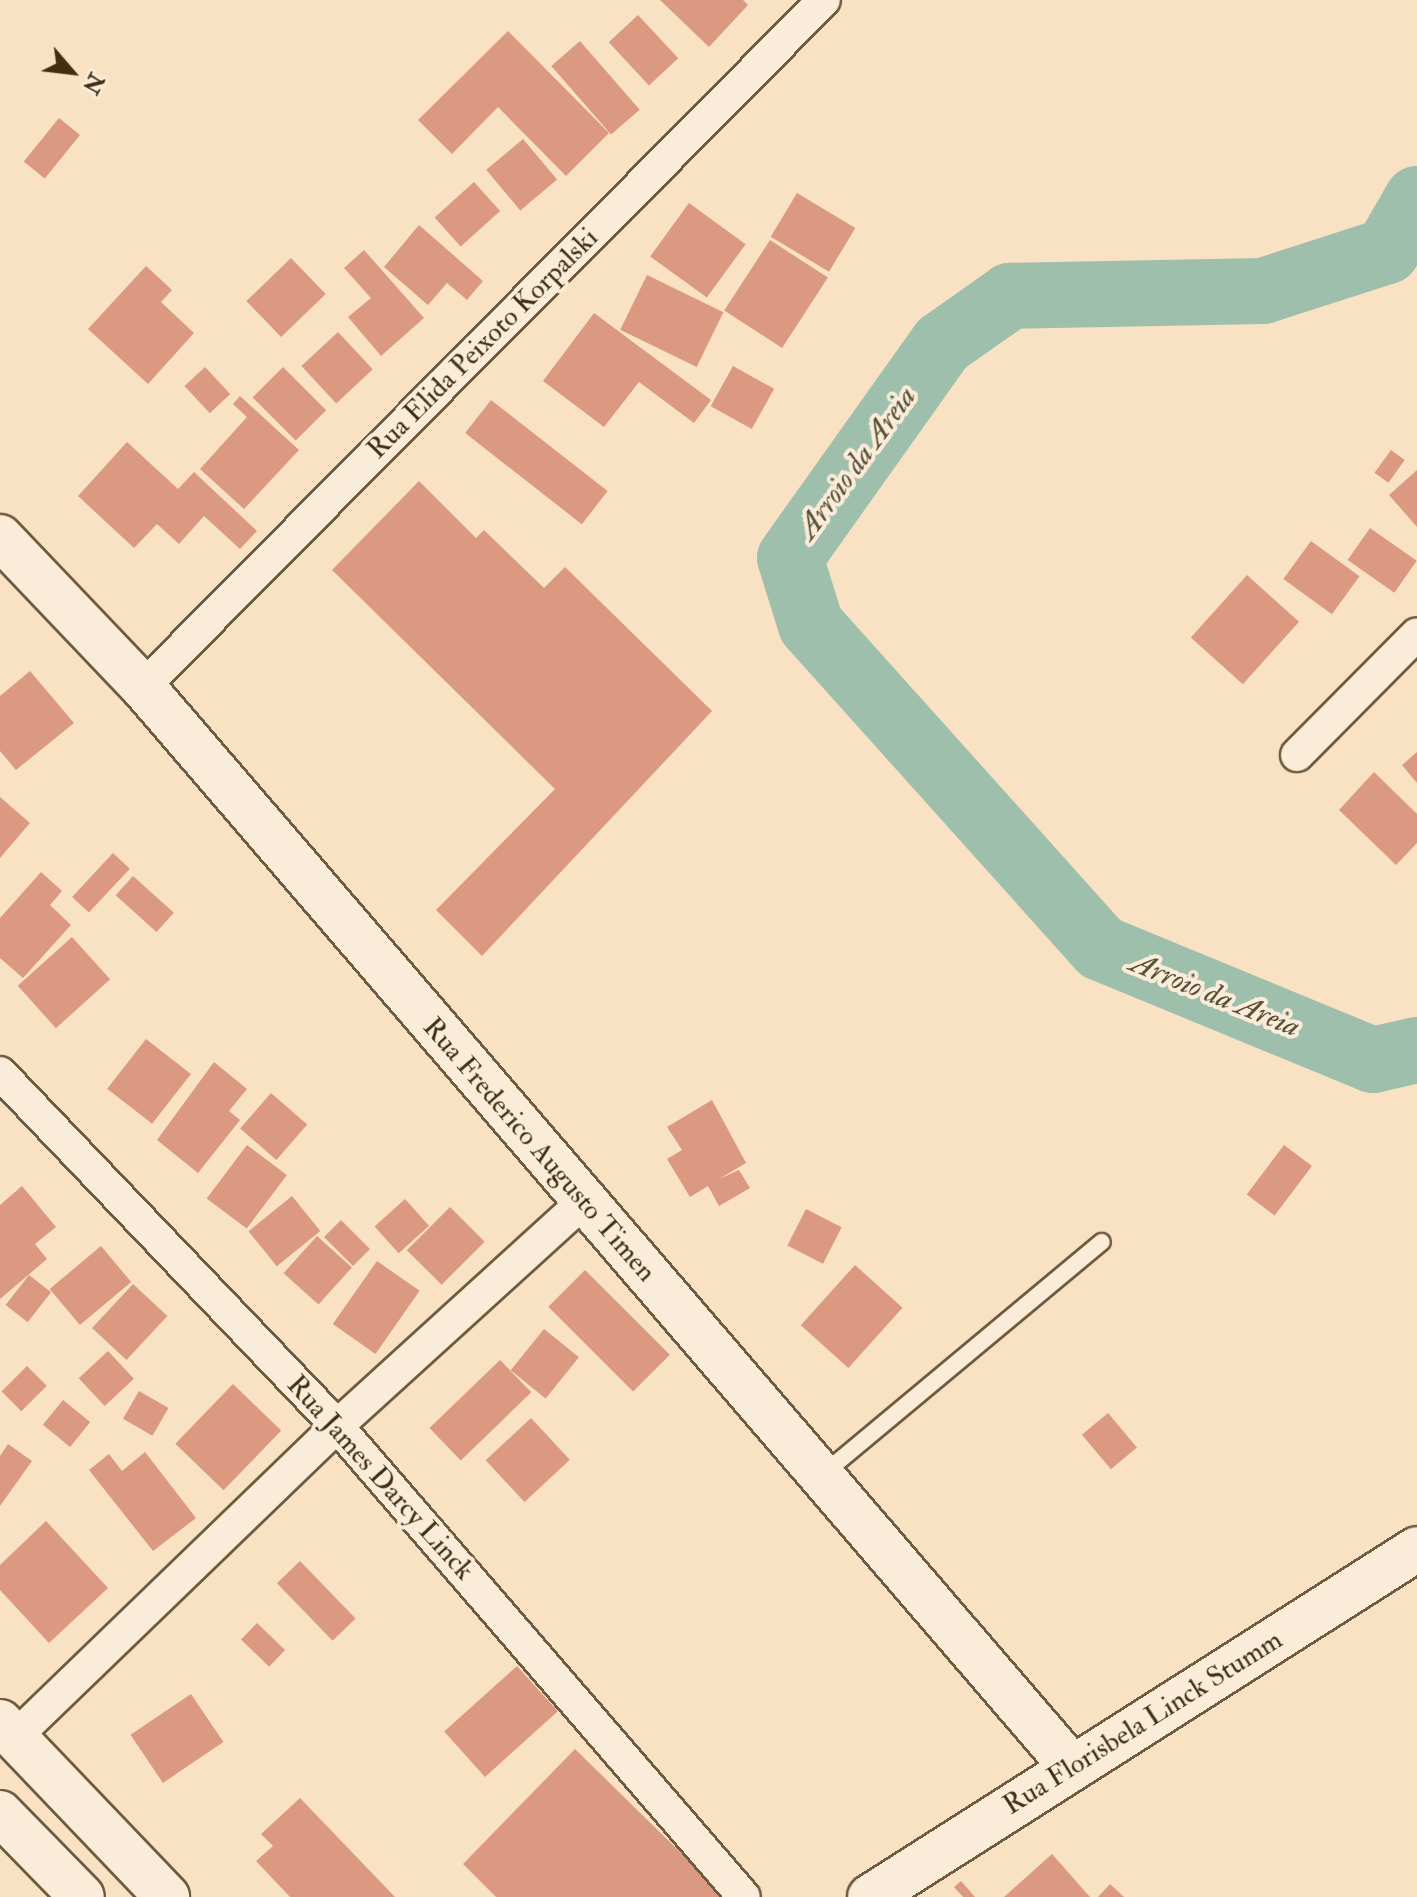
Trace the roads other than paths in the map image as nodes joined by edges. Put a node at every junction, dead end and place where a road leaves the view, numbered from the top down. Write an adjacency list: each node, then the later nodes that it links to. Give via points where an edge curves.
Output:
1 (824, 0): 4 (street, Rua Elida Peixoto Korpalski)
2 (0, 537): 4 (street, Rua Frederico Augusto Timen)
3 (1417, 634): 5 (street)
4 (143, 687): 7 (street, Rua Frederico Augusto Timen)
5 (1297, 755)
6 (0, 1073): 9 (street, Rua James Darcy Linck)
7 (583, 1202): 9 (street); 10 (street, Rua Frederico Augusto Timen)
8 (1102, 1242): 10 (lane)
9 (337, 1426): 12 (street); 17 (street, Rua James Darcy Linck)
10 (821, 1476): 13 (street, Rua Frederico Augusto Timen)
11 (1417, 1549): 13 (street, Rua Florisbela Linck Stumm)
12 (5, 1737): 16 (street)
13 (1072, 1767): 18 (street, Rua Florisbela Linck Stumm)
14 (0, 1813): 15 (street)
15 (82, 1897)
16 (167, 1897)
17 (744, 1897)
18 (870, 1897)

